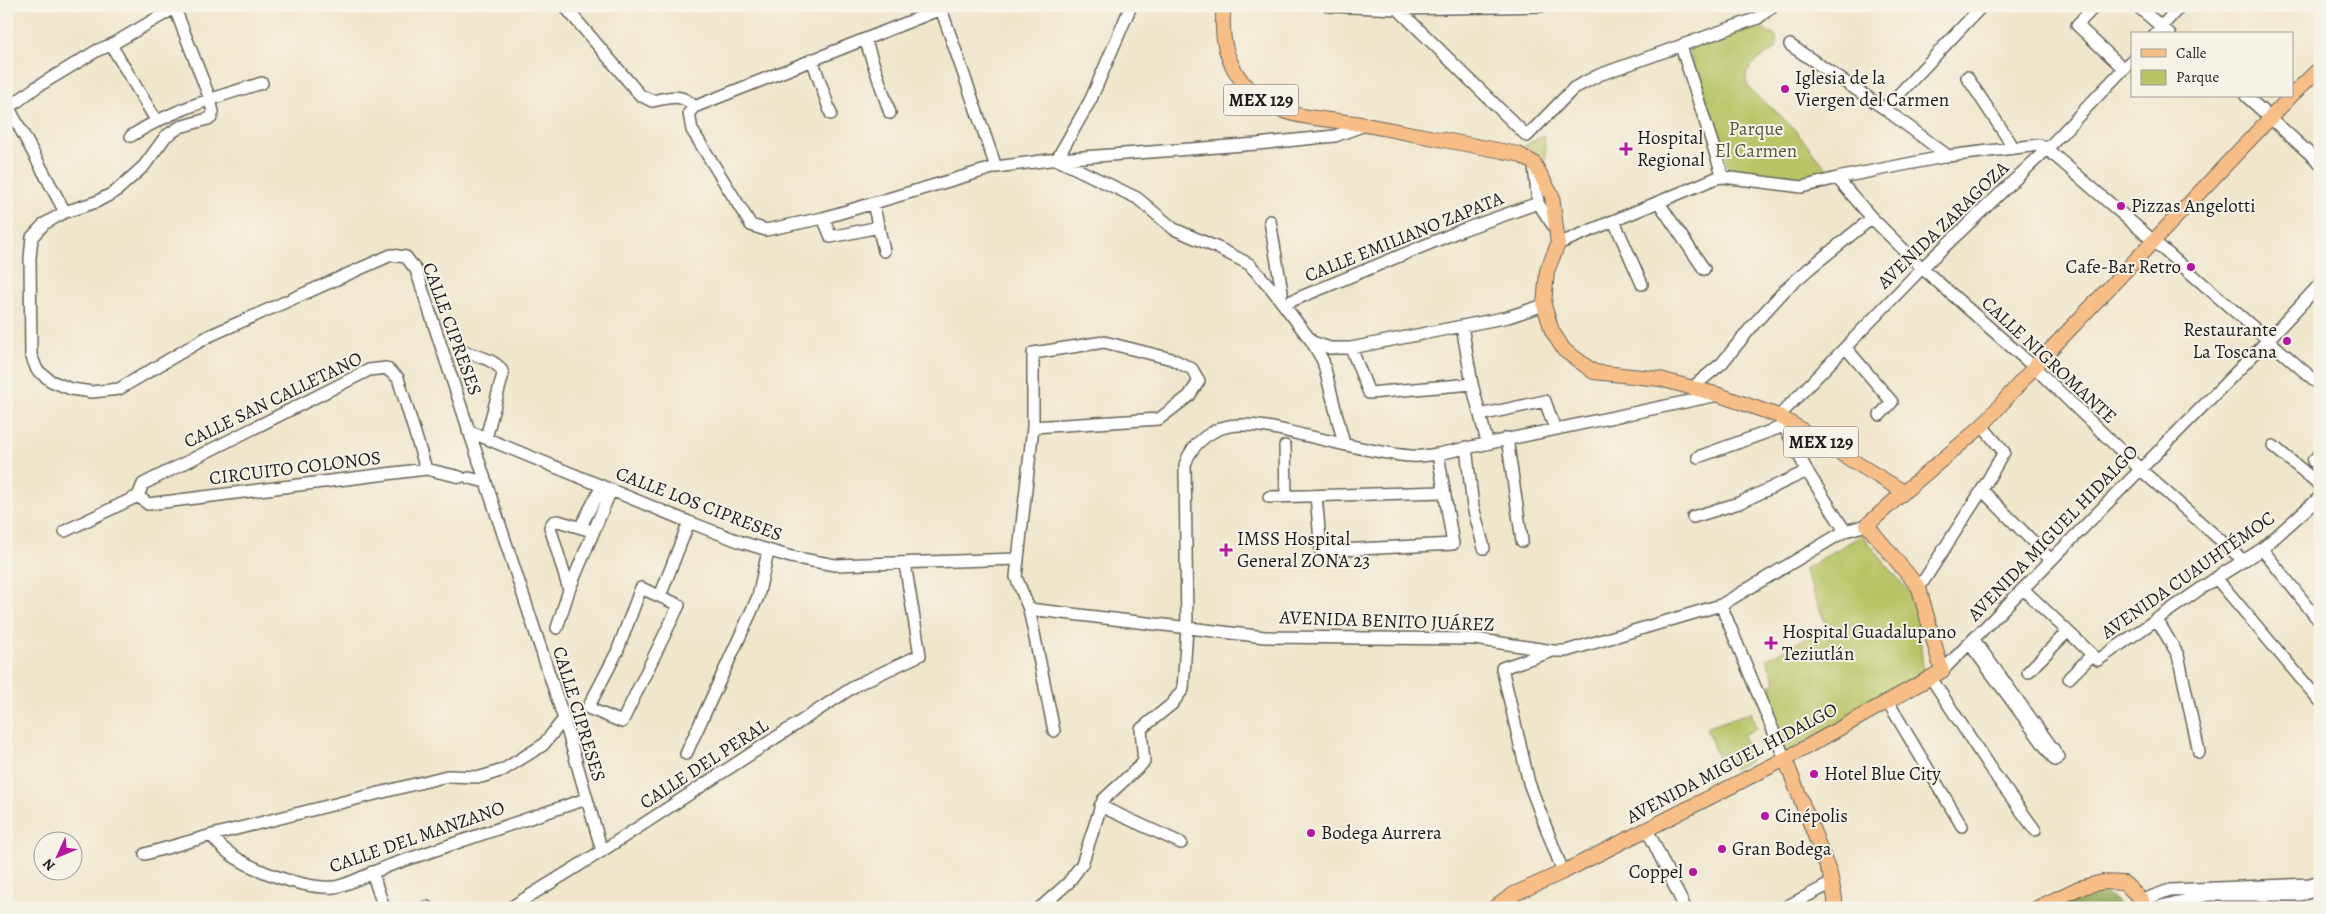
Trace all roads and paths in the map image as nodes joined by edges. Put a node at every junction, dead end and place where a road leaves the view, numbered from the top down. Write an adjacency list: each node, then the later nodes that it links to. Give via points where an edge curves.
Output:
1 (1131, 6): 41 (street, via 1091,99)
2 (1224, 6): 36 (main road, MEX 129, via 1225,53 1249,92 1288,113)
3 (1328, 6): 13 (street)
4 (1542, 6): 13 (street)
5 (1773, 6): 18 (street, via 1758,18)
6 (1982, 6): 30 (street)
7 (2095, 6): 22 (street, via 2077,25)
8 (2137, 6): 14 (street)
9 (2180, 6): 14 (street)
10 (176, 7): 16 (street); 28 (street)
11 (940, 8): 15 (street); 44 (street)
12 (567, 9): 31 (street, via 640,95 652,101 677,96 687,99)
13 (1398, 9): 18 (street, via 1527,136 1574,88 1599,75)
14 (2162, 31)
15 (865, 39): 19 (street); 32 (street)
16 (111, 45): 29 (street, via 35,88); 35 (street)
17 (1790, 45): 30 (street)
18 (1677, 46): 45 (street)
19 (812, 59): 31 (street); 33 (street)
20 (2131, 61): 22 (street, AVENIDA ZARAGOZA)
21 (2320, 68): 25 (main road)
22 (2124, 70): 38 (street, AVENIDA ZARAGOZA)
23 (1968, 78): 39 (street)
24 (262, 83): 28 (street)
25 (2294, 94)
26 (2248, 98): 34 (street)
27 (2290, 98): 34 (main road)
28 (210, 99): 35 (street); 50 (street, CALLE CIPRESES, via 211,118 180,127 166,136 144,166 115,192)
29 (8, 109): 50 (street)
30 (1885, 109): 40 (street)
31 (691, 110): 51 (street, via 692,130 752,226 766,230)
32 (890, 113)
33 (832, 114)
34 (2271, 116): 43 (street); 57 (main road)
35 (156, 120): 37 (street)
36 (1365, 124): 41 (street, via 1335,136); 42 (main road, MEX 129, via 1518,154)
37 (131, 136)
38 (2043, 147): 39 (street); 57 (street); 59 (street, AVENIDA ZARAGOZA)
39 (2014, 148): 40 (street)
40 (1948, 156): 46 (street)
41 (1057, 159): 44 (street); 63 (street, via 1137,198 1174,229 1249,264)
42 (1534, 163): 48 (street); 56 (main road, MEX 129, via 1552,196)
43 (2320, 163)
44 (996, 167): 47 (street)
45 (1719, 178): 46 (street, via 1802,187); 49 (street)
46 (1837, 178): 52 (street, CALLE NIGROMANTE)
47 (873, 203): 51 (street); 55 (street)
48 (1538, 203): 56 (street); 63 (street, CALLE EMILIANO ZAPATA)
49 (1659, 203): 54 (street); 60 (street)
50 (65, 212): 82 (street, CALLE CIPRESES, via 44,224 32,237 30,258 31,355 37,370 51,380 71,389 92,392 119,389 209,336 391,256 406,257 416,270)
51 (824, 218): 55 (street, via 831,237)
52 (1872, 218): 59 (street, CALLE NIGROMANTE); 74 (street, via 1786,290 1722,363)
53 (1270, 220): 63 (street, CALLE EMILIANO ZAPATA)
54 (1614, 221): 56 (street); 61 (street)
55 (879, 227): 58 (street)
56 (1557, 238): 64 (main road, MEX 129, via 1548,271)
57 (2154, 241): 67 (street); 71 (main road)
58 (884, 251)
59 (1922, 268): 69 (street, AVENIDA ZARAGOZA); 71 (street, CALLE NIGROMANTE)
60 (1704, 269)
61 (1642, 284)
62 (2320, 284): 67 (street, AVENIDA MIGUEL HIDALGO)
63 (1282, 301): 66 (street)
64 (1544, 305): 65 (street, via 1508,317); 74 (main road, MEX 129, via 1552,331 1564,350 1594,372 1660,379)
65 (1462, 326): 68 (street); 72 (street)
66 (1312, 342): 68 (street, via 1330,348); 86 (street, via 1323,361)
67 (2267, 342): 73 (street); 93 (street, AVENIDA MIGUEL HIDALGO)
68 (1351, 348): 72 (street, via 1369,393)
69 (1846, 348): 77 (street, via 1892,402); 78 (street, AVENIDA ZARAGOZA)
70 (461, 351): 83 (street, via 494,363 502,368 504,374)
71 (2034, 367): 79 (main road); 93 (street, CALLE NIGROMANTE)
72 (1472, 384): 76 (street)
73 (2320, 385)
74 (1693, 387): 75 (main road, MEX 129)
75 (1719, 395): 78 (main road, MEX 129); 81 (street)
76 (1480, 415): 81 (street, via 1545,401); 85 (street)
77 (1880, 415)
78 (1785, 422): 91 (street); 94 (street); 100 (main road, MEX 129)
79 (1982, 426): 98 (street, via 2004,452); 100 (main road)
80 (1033, 427): 80 (street, via 1158,418 1189,396 1199,381 1192,369 1172,359 1104,342 1033,353); 117 (street)
81 (1555, 428): 84 (street)
82 (468, 430): 83 (street, CALLE LOS CIPRESES); 95 (street, CALLE CIPRESES)
83 (486, 438): 97 (street, CALLE LOS CIPRESES)
84 (1507, 438): 85 (street); 113 (street)
85 (1487, 442): 89 (street)
86 (1344, 444): 90 (street, via 1411,456); 131 (street, via 1278,429 1238,425 1220,428 1196,444 1185,465)
87 (1285, 446): 102 (street)
88 (2273, 446): 96 (street)
89 (1466, 448): 90 (street); 114 (street, via 1473,507)
90 (1438, 454): 99 (street)
91 (1698, 457)
92 (426, 469): 95 (street, CIRCUITO COLONOS); 101 (street, CIRCUITO COLONOS, via 148,504); 101 (street, CALLE SAN CALLETANO, via 398,378 386,368 369,370 143,484)
93 (2140, 470): 118 (street, AVENIDA MIGUEL HIDALGO); 119 (street, CALLE NIGROMANTE)
94 (1807, 471): 106 (street, via 1738,503); 111 (street)
95 (486, 482): 141 (street, CALLE CIPRESES)
96 (2320, 485)
97 (606, 488): 107 (street, CALLE LOS CIPRESES); 109 (street); 110 (street)
98 (1982, 490): 118 (street); 124 (street)
99 (1444, 492): 103 (street); 103 (street, via 1453,544 1321,551)
100 (1904, 492): 108 (main road)
101 (138, 496): 112 (street)
102 (1286, 496): 103 (street); 104 (street)
103 (1316, 496)
104 (1269, 497)
105 (2320, 497): 115 (street, AVENIDA CUAUHTÉMOC)
106 (1693, 517)
107 (689, 522): 116 (street, CALLE LOS CIPRESES); 125 (street)
108 (1867, 524): 111 (street, AVENIDA BENITO JUÁREZ); 124 (main road)
109 (581, 526): 110 (street); 123 (street, via 558,521 550,527)
110 (592, 531): 123 (street)
111 (1845, 531): 126 (street, AVENIDA BENITO JUÁREZ)
112 (65, 532)
113 (1522, 541)
114 (1484, 548)
115 (2262, 549): 119 (street, AVENIDA CUAUHTÉMOC); 129 (street)
116 (768, 551): 120 (street, CALLE LOS CIPRESES, via 835,565); 144 (street, via 758,598)
117 (1017, 559): 120 (street, CALLE LOS CIPRESES); 127 (street, via 1016,577)
118 (2051, 560): 122 (street, AVENIDA MIGUEL HIDALGO)
119 (2244, 561): 121 (street, AVENIDA CUAUHTÉMOC)
120 (905, 564): 153 (street, CALLE DEL PERAL, via 920,654 858,684)
121 (2216, 578): 128 (street, AVENIDA CUAUHTÉMOC); 139 (street)
122 (2023, 589): 132 (street); 133 (street, AVENIDA MIGUEL HIDALGO)
123 (569, 590): 130 (street)
124 (1921, 594): 137 (main road)
125 (660, 596): 125 (street, via 679,605 622,722 588,708 617,652 642,588)
126 (1721, 605): 134 (street, AVENIDA BENITO JUÁREZ, via 1687,617); 145 (street)
127 (1029, 609): 131 (street, AVENIDA BENITO JUÁREZ); 142 (street)
128 (2156, 618): 135 (street, AVENIDA CUAUHTÉMOC); 143 (street, via 2178,655)
129 (2320, 622)
130 (557, 628)
131 (1187, 628): 134 (street, AVENIDA BENITO JUÁREZ, via 1265,637 1475,639); 147 (street, via 1182,689 1172,704 1141,729 1144,762)
132 (2067, 632): 135 (street); 136 (street)
133 (1972, 642): 133 (street, via 2055,760 2059,757); 137 (street, AVENIDA MIGUEL HIDALGO)
134 (1553, 651): 156 (street, via 1502,668 1530,782)
135 (2095, 657): 138 (street, AVENIDA CUAUHTÉMOC)
136 (2028, 672)
137 (1936, 675): 140 (main road, AVENIDA MIGUEL HIDALGO); 150 (street, via 1992,771)
138 (2069, 678)
139 (2320, 701)
140 (1888, 702): 145 (main road, AVENIDA MIGUEL HIDALGO); 148 (street)
141 (564, 719): 146 (street, CALLE CIPRESES); 151 (street, via 543,745 503,770 481,777 447,776)
142 (1054, 731)
143 (2199, 752)
144 (686, 754)
145 (1785, 759): 149 (main road, AVENIDA MIGUEL HIDALGO); 158 (main road)
146 (586, 799): 153 (street, CALLE CIPRESES); 155 (street, CALLE DEL MANZANO)
147 (1100, 806): 152 (street); 164 (street, via 1082,864 1068,883)
148 (1962, 826)
149 (1647, 829): 156 (main road, AVENIDA MIGUEL HIDALGO); 166 (street)
150 (2035, 830)
151 (212, 835): 154 (street); 155 (street, CALLE DEL MANZANO, via 217,844 256,869 305,886 335,887)
152 (1180, 842)
153 (602, 851): 163 (street, CALLE DEL PERAL)
154 (145, 854)
155 (372, 872): 162 (street)
156 (1564, 872): 160 (main road, AVENIDA MIGUEL HIDALGO)
157 (2320, 881): 161 (street, via 2170,890)
158 (1832, 883): 167 (street); 168 (main road)
159 (2320, 889): 161 (street, via 2300,895 2208,895)
160 (1513, 901): 165 (main road, AVENIDA MIGUEL HIDALGO)
161 (2147, 905): 169 (main road, via 2124,883 2103,882 2079,888)
162 (384, 908)
163 (510, 908)
164 (1040, 908)
165 (1494, 908)
166 (1685, 908)
167 (1784, 908)
168 (1835, 908)
169 (2037, 908)

